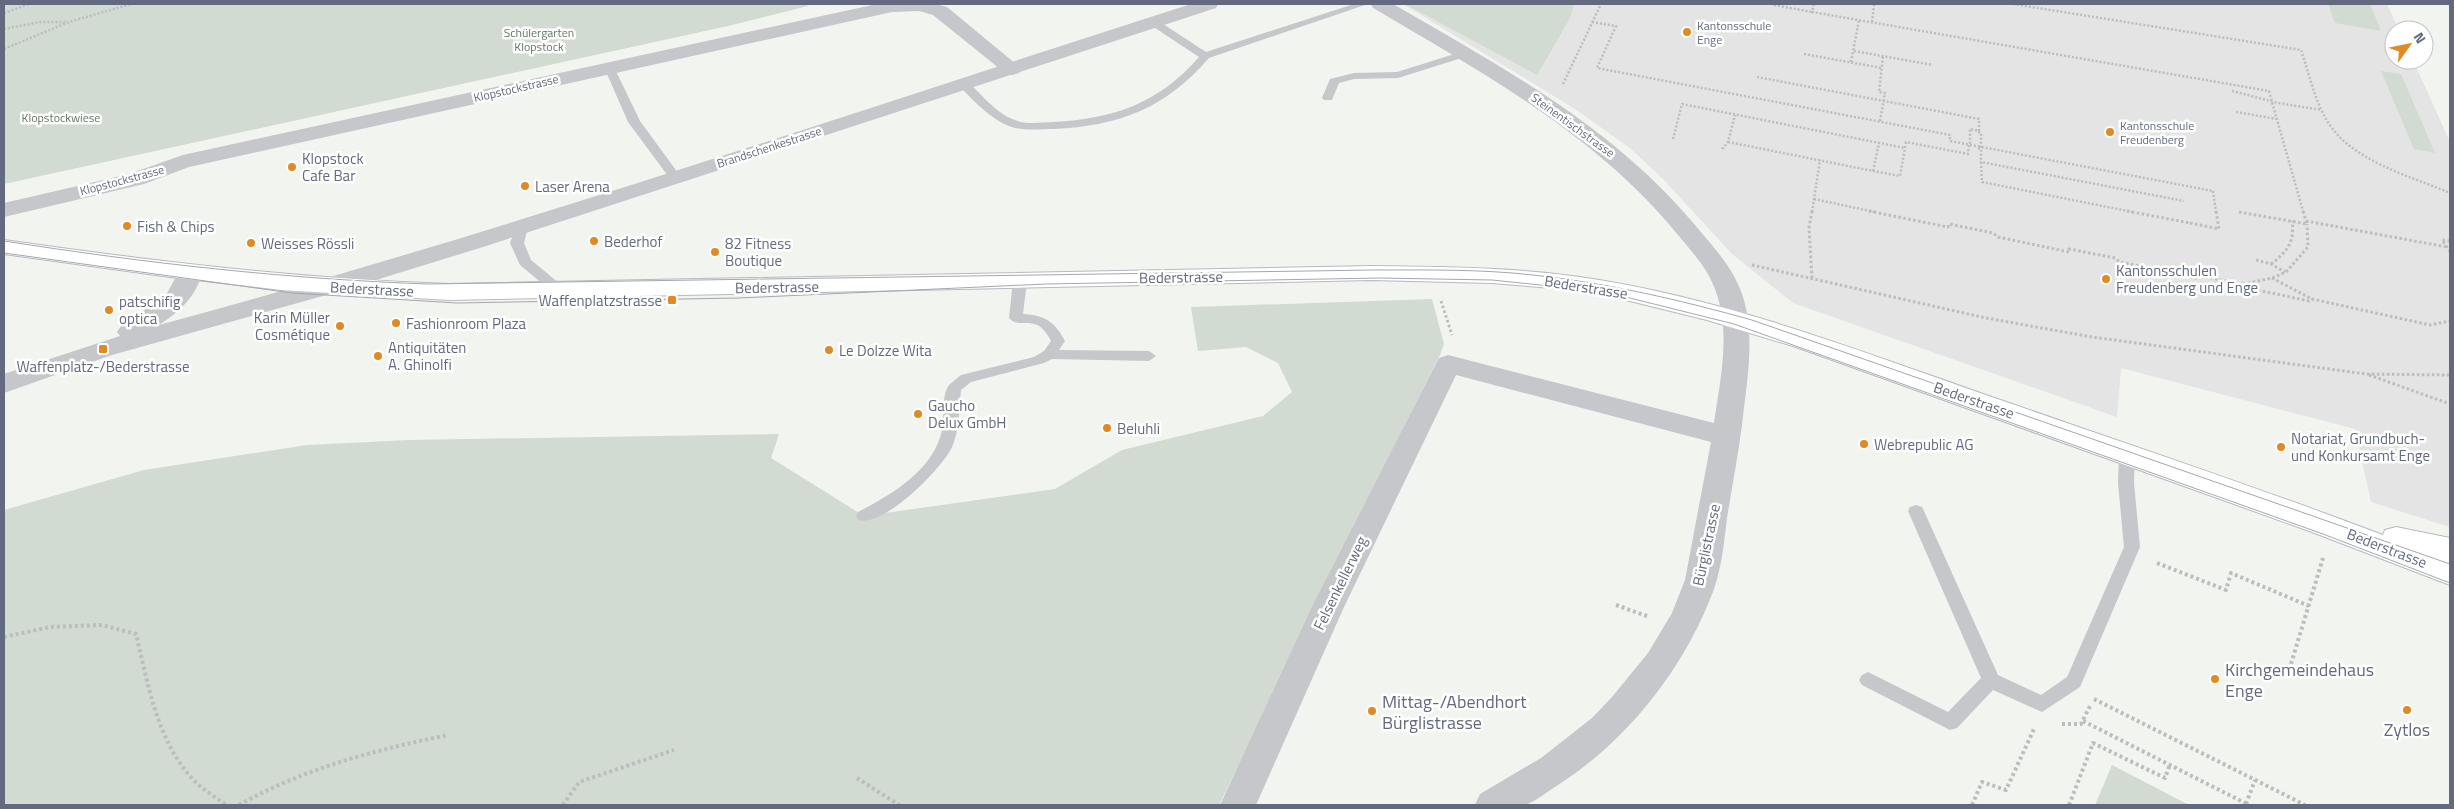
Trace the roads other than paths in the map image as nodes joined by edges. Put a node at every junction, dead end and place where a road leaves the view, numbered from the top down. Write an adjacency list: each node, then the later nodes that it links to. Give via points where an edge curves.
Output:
1 (920, 4): 8 (street, Klopstockstrasse, via 892,6); 9 (street, Klopstockstrasse, via 940,11)
2 (1208, 4): 5 (street, Brandschenkestrasse)
3 (1363, 4): 7 (lane)
4 (1380, 4): 6 (street, Steinentischstrasse)
5 (1154, 22): 7 (lane); 9 (street, Brandschenkestrasse)
6 (1464, 54): 11 (lane, via 1398,76 1354,76 1334,81); 20 (street, Steinentischstrasse, via 1561,115 1611,151 1675,214 1723,278)
7 (1206, 56): 10 (lane, via 1170,94 1131,112 1077,124 1012,124)
8 (609, 67): 12 (lane, via 634,122); 13 (street, Klopstockstrasse, via 183,162 136,178)
9 (1012, 69): 10 (street, Brandschenkestrasse)
10 (964, 84): 12 (street, Brandschenkestrasse)
11 (1328, 98)
12 (675, 177): 14 (street, Brandschenkestrasse)
13 (4, 210)
14 (522, 227): 18 (street, Brandschenkestrasse); 19 (lane, via 517,243 525,262)
15 (4, 247): 16 (main road, Bederstrasse)
16 (190, 273): 18 (main road, Bederstrasse); 21 (street, via 188,285 169,307)
17 (1020, 281): 19 (main road, Bederstrasse); 20 (main road, Bederstrasse, via 1371,273 1490,276 1599,288); 22 (lane, via 1016,318 1036,318 1050,325 1058,341)
18 (328, 287): 19 (main road, Bederstrasse, via 449,292); 21 (street)
19 (560, 291)
20 (1734, 318): 25 (street, Bürglistrasse, via 1736,358); 26 (main road, Bederstrasse)
21 (103, 349): 24 (street)
22 (1049, 354): 23 (lane); 28 (lane, via 1039,360 966,378 954,388 949,435 941,451 911,487)
23 (1149, 356)
24 (4, 384)
25 (1726, 436): 34 (street, Felsenkellerweg, via 1448,364 1328,607); 35 (street, Bürglistrasse, via 1698,586 1681,628 1657,668 1618,716 1563,763)
26 (2127, 454): 29 (main road, Bederstrasse); 33 (lane, via 2126,484 2132,547 2074,682 2042,704)
27 (1916, 511): 33 (lane)
28 (864, 516)
29 (2323, 524): 30 (main road, Bederstrasse); 31 (main road, Bederstrasse)
30 (2450, 549)
31 (2450, 573)
32 (1868, 680): 33 (lane, via 1950,722)
33 (1991, 680)
34 (1238, 805)
35 (1493, 805)

